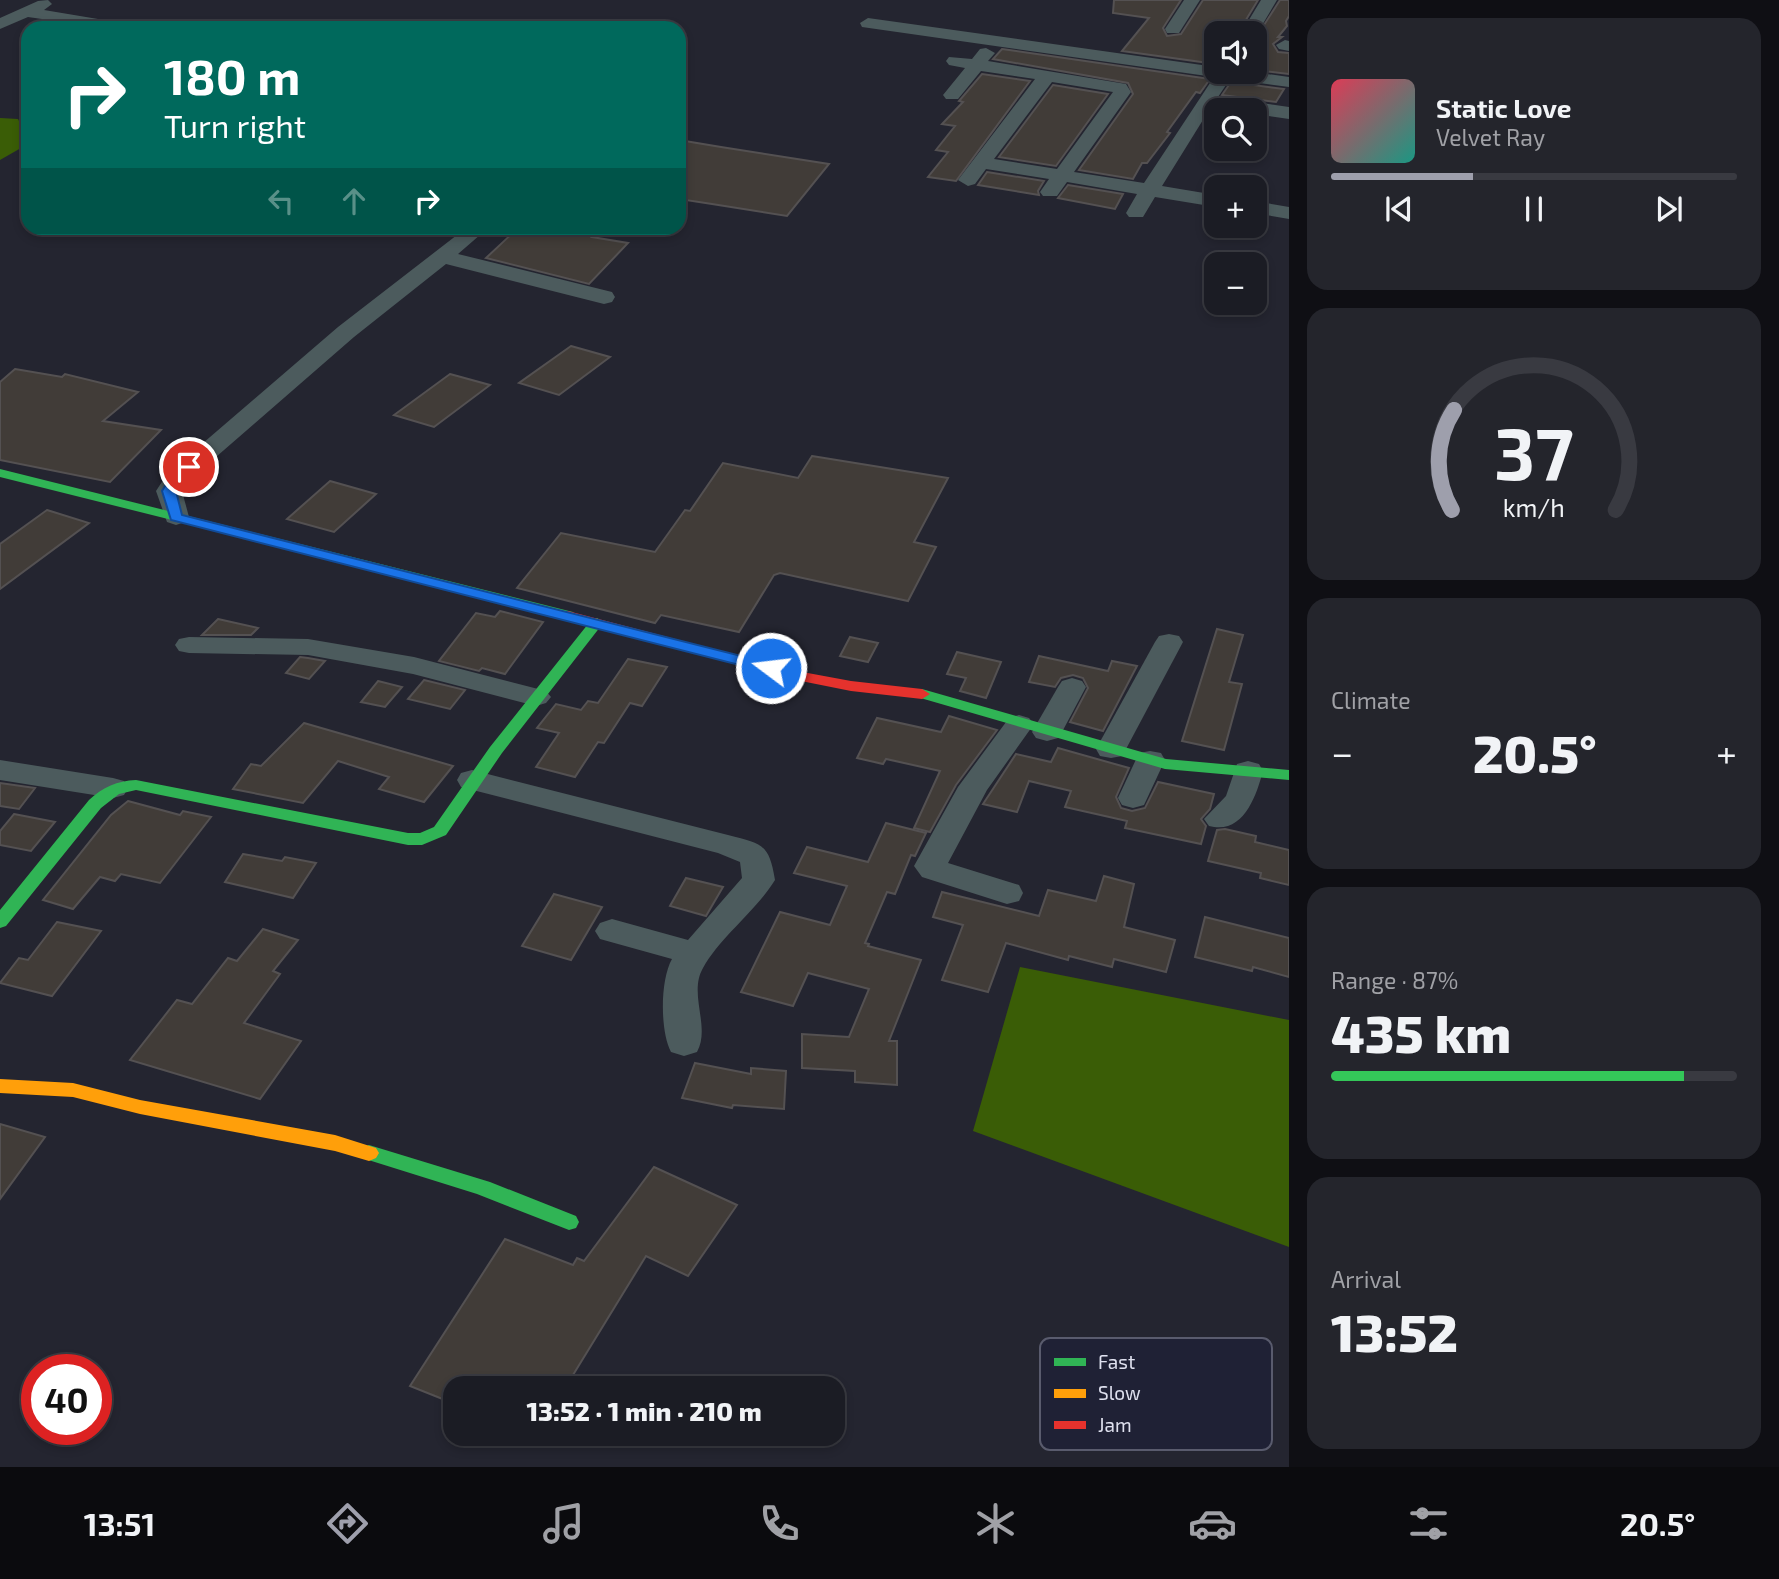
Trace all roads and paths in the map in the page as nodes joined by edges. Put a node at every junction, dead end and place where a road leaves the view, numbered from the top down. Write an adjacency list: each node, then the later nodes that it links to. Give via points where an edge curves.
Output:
1 (51, 0): 4 (street)
2 (1192, 0): 9 (street)
3 (1269, 0): 6 (street)
4 (26, 12): 5 (street); 8 (street)
5 (80, 21)
6 (1256, 21)
7 (868, 23): 10 (street)
8 (0, 24)
9 (1173, 29)
10 (994, 41): 13 (street); 15 (street)
11 (1120, 49): 14 (street)
12 (955, 61): 13 (street)
13 (978, 65): 18 (street); 21 (street)
14 (1204, 67)
15 (1204, 68)
16 (1267, 69): 17 (street)
17 (1289, 72)
18 (1048, 75): 25 (street); 27 (street, via 1117,86 1122,92)
19 (1267, 78): 20 (street)
20 (1289, 82)
21 (952, 95)
22 (1204, 104): 28 (street)
23 (1267, 110): 24 (street)
24 (1289, 113)
25 (981, 162): 26 (street); 27 (street)
26 (968, 180)
27 (1056, 183): 28 (street)
28 (1149, 190): 29 (street); 31 (street)
29 (1204, 199)
30 (1267, 209): 32 (street)
31 (1136, 213)
32 (1289, 213)
33 (469, 235): 34 (street)
34 (441, 256): 35 (street); 37 (street, via 324,349 176,479 169,491)
35 (604, 297)
36 (0, 473): 37 (street)
37 (176, 517): 38 (street)
38 (597, 622): 42 (street); 43 (street, via 796,675 918,693)
39 (1169, 642): 44 (street)
40 (189, 645): 42 (street, via 309,647 414,666)
41 (1072, 687): 43 (street)
42 (536, 696): 49 (street)
43 (1033, 728): 44 (street); 53 (street, via 973,787 930,866)
44 (1111, 749): 45 (street)
45 (1150, 760): 47 (street, via 1184,769); 51 (street)
46 (0, 770): 50 (street)
47 (1248, 771): 48 (street); 52 (street, via 1240,800)
48 (1289, 775)
49 (472, 780): 50 (street, via 440,831 422,839 136,785); 56 (street, via 728,845 755,856 759,880)
50 (114, 788): 54 (street, via 94,804)
51 (1133, 798)
52 (1220, 819)
53 (1007, 892)
54 (0, 922)
55 (612, 932): 56 (street)
56 (696, 954): 57 (street, via 686,965 680,988)
57 (684, 1043)
58 (0, 1086): 59 (street, via 73,1090 335,1143 483,1188)
59 (569, 1222)

